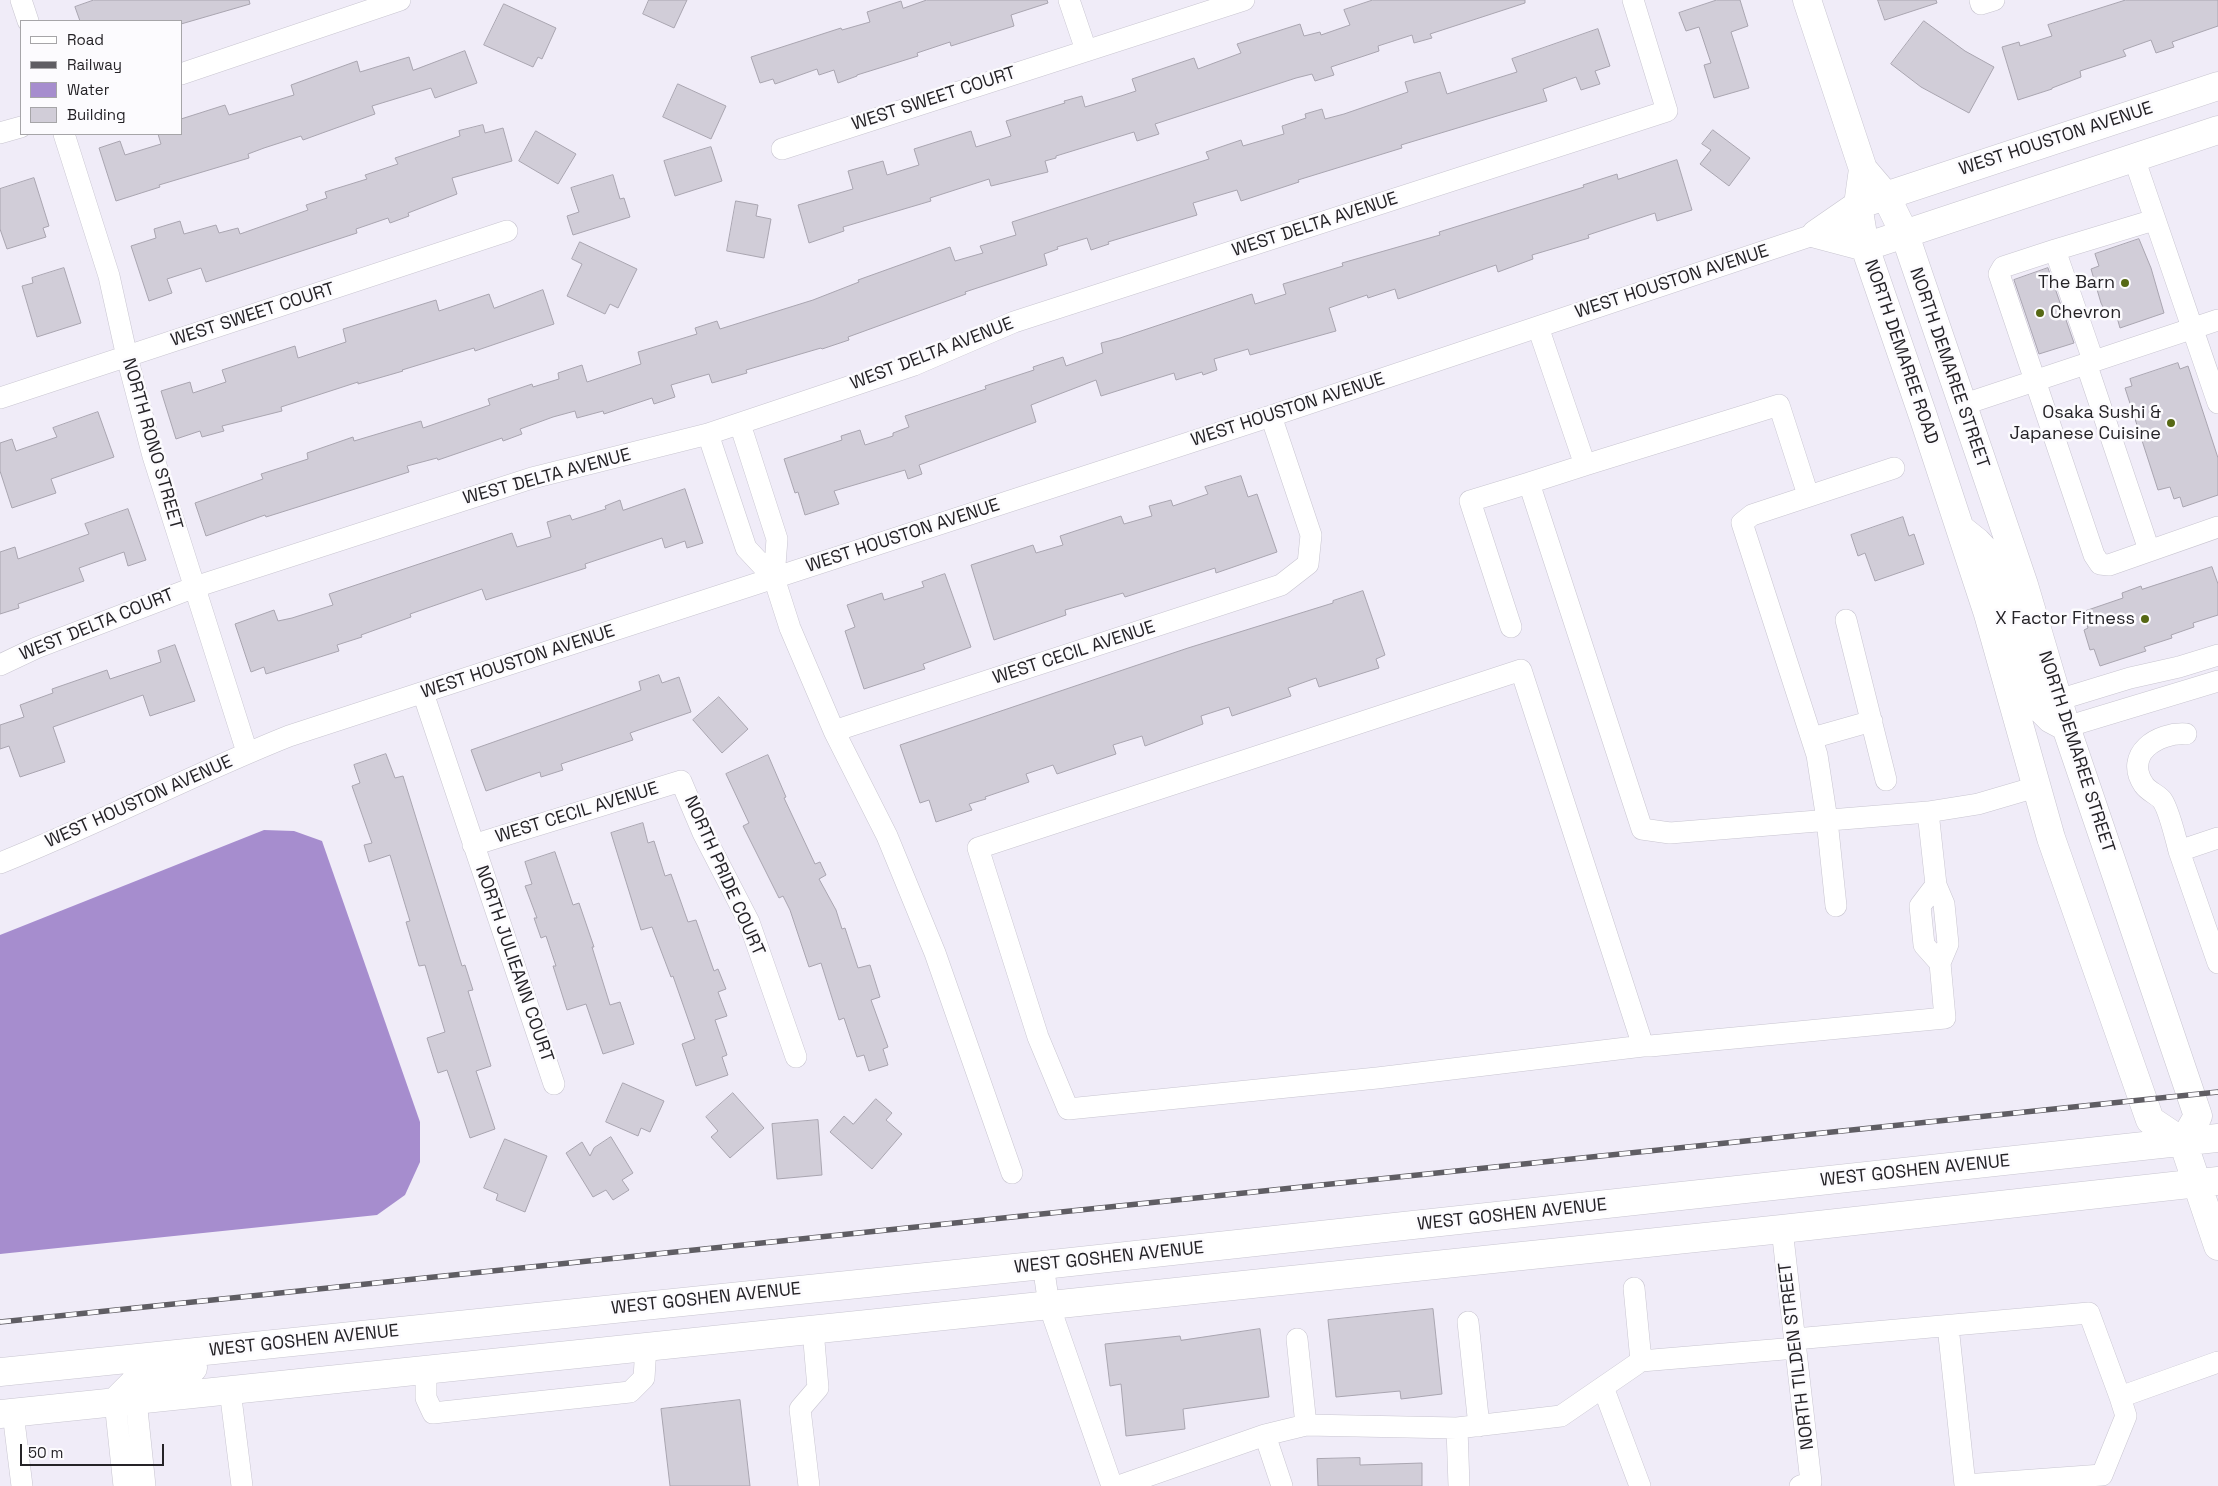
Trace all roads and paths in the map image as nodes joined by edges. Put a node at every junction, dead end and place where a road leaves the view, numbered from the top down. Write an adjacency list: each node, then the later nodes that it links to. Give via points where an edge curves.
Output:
1 (21, 0): 7 (street)
2 (400, 0): 9 (street)
3 (1069, 0): 8 (street)
4 (1244, 0): 8 (street, WEST SWEET COURT)
5 (1633, 0): 36 (street, WEST DELTA AVENUE, via 1667,111 1014,322 914,364)
6 (1807, 0): 17 (main road, NORTH DEMAREE ROAD)
7 (28, 20)
8 (1086, 50): 15 (street, WEST SWEET COURT)
9 (182, 74)
10 (2218, 86): 18 (main road, WEST HOUSTON AVENUE)
11 (20, 127): 13 (street)
12 (2218, 130): 16 (main road)
13 (0, 133)
14 (64, 135): 29 (street, NORTH RONO STREET, via 109,276)
15 (782, 149)
16 (2134, 158): 20 (street); 23 (main road)
17 (1863, 169): 18 (main road, NORTH DEMAREE STREET); 19 (main road, NORTH DEMAREE ROAD)
18 (1886, 196): 19 (main road, WEST HOUSTON AVENUE); 23 (main road, NORTH DEMAREE STREET)
19 (1858, 205): 22 (main road, WEST HOUSTON AVENUE); 24 (main road, NORTH DEMAREE ROAD)
20 (2154, 220): 25 (street); 28 (street)
21 (506, 231): 29 (street, WEST SWEET COURT)
22 (1816, 234): 24 (main road); 27 (street, WEST HOUSTON AVENUE)
23 (1905, 235): 24 (main road); 34 (main road, NORTH DEMAREE STREET)
24 (1865, 248): 43 (main road, NORTH DEMAREE ROAD)
25 (2056, 250): 30 (street); 31 (street, via 2003,267 1998,274)
26 (2218, 320): 28 (street)
27 (1538, 327): 35 (street, WEST HOUSTON AVENUE); 38 (street)
28 (2192, 328): 30 (street); 33 (street)
29 (127, 357): 32 (street, WEST SWEET COURT); 46 (street, NORTH RONO STREET, via 153,456)
30 (2090, 362): 31 (street); 44 (street)
31 (2035, 380): 34 (street); 44 (street, via 2094,555 2100,564 2109,565)
32 (0, 398)
33 (2218, 403)
34 (1962, 406): 53 (main road, NORTH DEMAREE STREET, via 2024,586)
35 (1271, 416): 45 (street, WEST HOUSTON AVENUE); 56 (street, WEST CECIL AVENUE, via 1310,535 1308,564 1281,585)
36 (740, 424): 37 (street, WEST DELTA AVENUE); 45 (street, via 777,539)
37 (708, 434): 45 (street, via 746,548); 46 (street, WEST DELTA AVENUE, via 532,478)
38 (1584, 465): 40 (street); 41 (street, via 1779,405)
39 (1894, 468): 41 (street)
40 (1529, 483): 48 (street, via 1470,501); 64 (street, via 1642,829 1670,833)
41 (1808, 495): 58 (street, via 1752,515 1742,523)
42 (2218, 527): 44 (street)
43 (1960, 529): 55 (main road, via 1994,560 2041,709); 62 (main road, NORTH DEMAREE ROAD, via 1988,614)
44 (2149, 550)
45 (774, 578): 52 (street, WEST HOUSTON AVENUE); 56 (street, via 801,659)
46 (194, 587): 50 (street, WEST DELTA COURT); 59 (street, NORTH RONO STREET)
47 (1846, 620): 54 (street)
48 (1511, 627)
49 (2218, 655): 53 (street)
50 (0, 665)
51 (2218, 681): 55 (street)
52 (423, 693): 59 (street, WEST HOUSTON AVENUE, via 322,724); 66 (street, NORTH JULIEANN COURT)
53 (2058, 700): 55 (main road, NORTH DEMAREE STREET)
54 (1872, 721): 58 (street); 60 (street)
55 (2066, 727): 75 (main road, NORTH DEMAREE STREET, via 2198,1116)
56 (834, 731): 76 (street, via 887,836 935,953)
57 (2186, 734): 67 (street, via 2174,734 2148,745 2141,753 2139,765 2144,784 2162,800)
58 (1812, 738): 64 (street)
59 (247, 752): 68 (street, WEST HOUSTON AVENUE, via 71,834)
60 (1886, 780)
61 (682, 781): 66 (street, WEST CECIL AVENUE); 72 (street, NORTH PRIDE COURT, via 703,833 749,922)
62 (2036, 787): 63 (street, via 1978,804); 75 (main road, via 2150,1120)
63 (1928, 812): 64 (street); 71 (street, via 1936,886 1920,906 1924,945 1940,963 1945,1018)
64 (1827, 820): 69 (street)
65 (2218, 838): 67 (street)
66 (473, 845): 73 (street, NORTH JULIEANN COURT)
67 (2179, 851): 70 (street)
68 (0, 863)
69 (1836, 906)
70 (2218, 963)
71 (1643, 1046): 71 (street, via 1376,1078 1068,1109 1038,1037 978,848 1521,670)
72 (796, 1057)
73 (554, 1084)
74 (2218, 1138): 75 (main road, WEST GOSHEN AVENUE)
75 (2183, 1142): 77 (main road); 80 (main road, WEST GOSHEN AVENUE)
76 (1012, 1173)
77 (2208, 1182): 78 (main road); 79 (main road)
78 (1782, 1229): 82 (main road); 88 (street, NORTH TILDEN STREET)
79 (2218, 1246)
80 (1043, 1265): 82 (street); 86 (main road, WEST GOSHEN AVENUE)
81 (1634, 1288): 90 (street)
82 (1048, 1305): 85 (main road); 110 (street)
83 (1468, 1322): 100 (street)
84 (1948, 1326): 88 (street); 96 (street, via 2089,1313); 116 (street)
85 (813, 1330): 89 (main road); 109 (street, via 818,1388 800,1409)
86 (347, 1336): 93 (main road, WEST GOSHEN AVENUE); 97 (main road, via 330,1352 282,1361 171,1371 135,1382)
87 (1297, 1339): 99 (street)
88 (1796, 1344): 90 (street); 104 (street, NORTH TILDEN STREET)
89 (646, 1347): 92 (main road); 92 (street, via 644,1378 630,1392 433,1413 426,1398)
90 (1641, 1361): 94 (street)
91 (2218, 1362): 96 (street)
92 (426, 1370): 95 (main road)
93 (0, 1372)
94 (1603, 1387): 100 (street, via 1560,1416); 114 (street)
95 (230, 1390): 97 (main road); 108 (street)
96 (2120, 1397): 103 (street, via 2126,1416)
97 (126, 1401): 98 (main road); 106 (street); 107 (street)
98 (6, 1413): 105 (street)
99 (1306, 1425): 101 (street); 102 (street)
100 (1479, 1426): 101 (street)
101 (1457, 1428): 113 (street)
102 (1265, 1435): 111 (street); 112 (street)
103 (2104, 1480): 116 (street)
104 (1806, 1484)
105 (22, 1486)
106 (124, 1486)
107 (145, 1486)
108 (242, 1486)
109 (809, 1486)
110 (1112, 1486)
111 (1118, 1486)
112 (1282, 1486)
113 (1459, 1486)
114 (1640, 1486)
115 (1959, 1486): 116 (street)
116 (1965, 1486)

